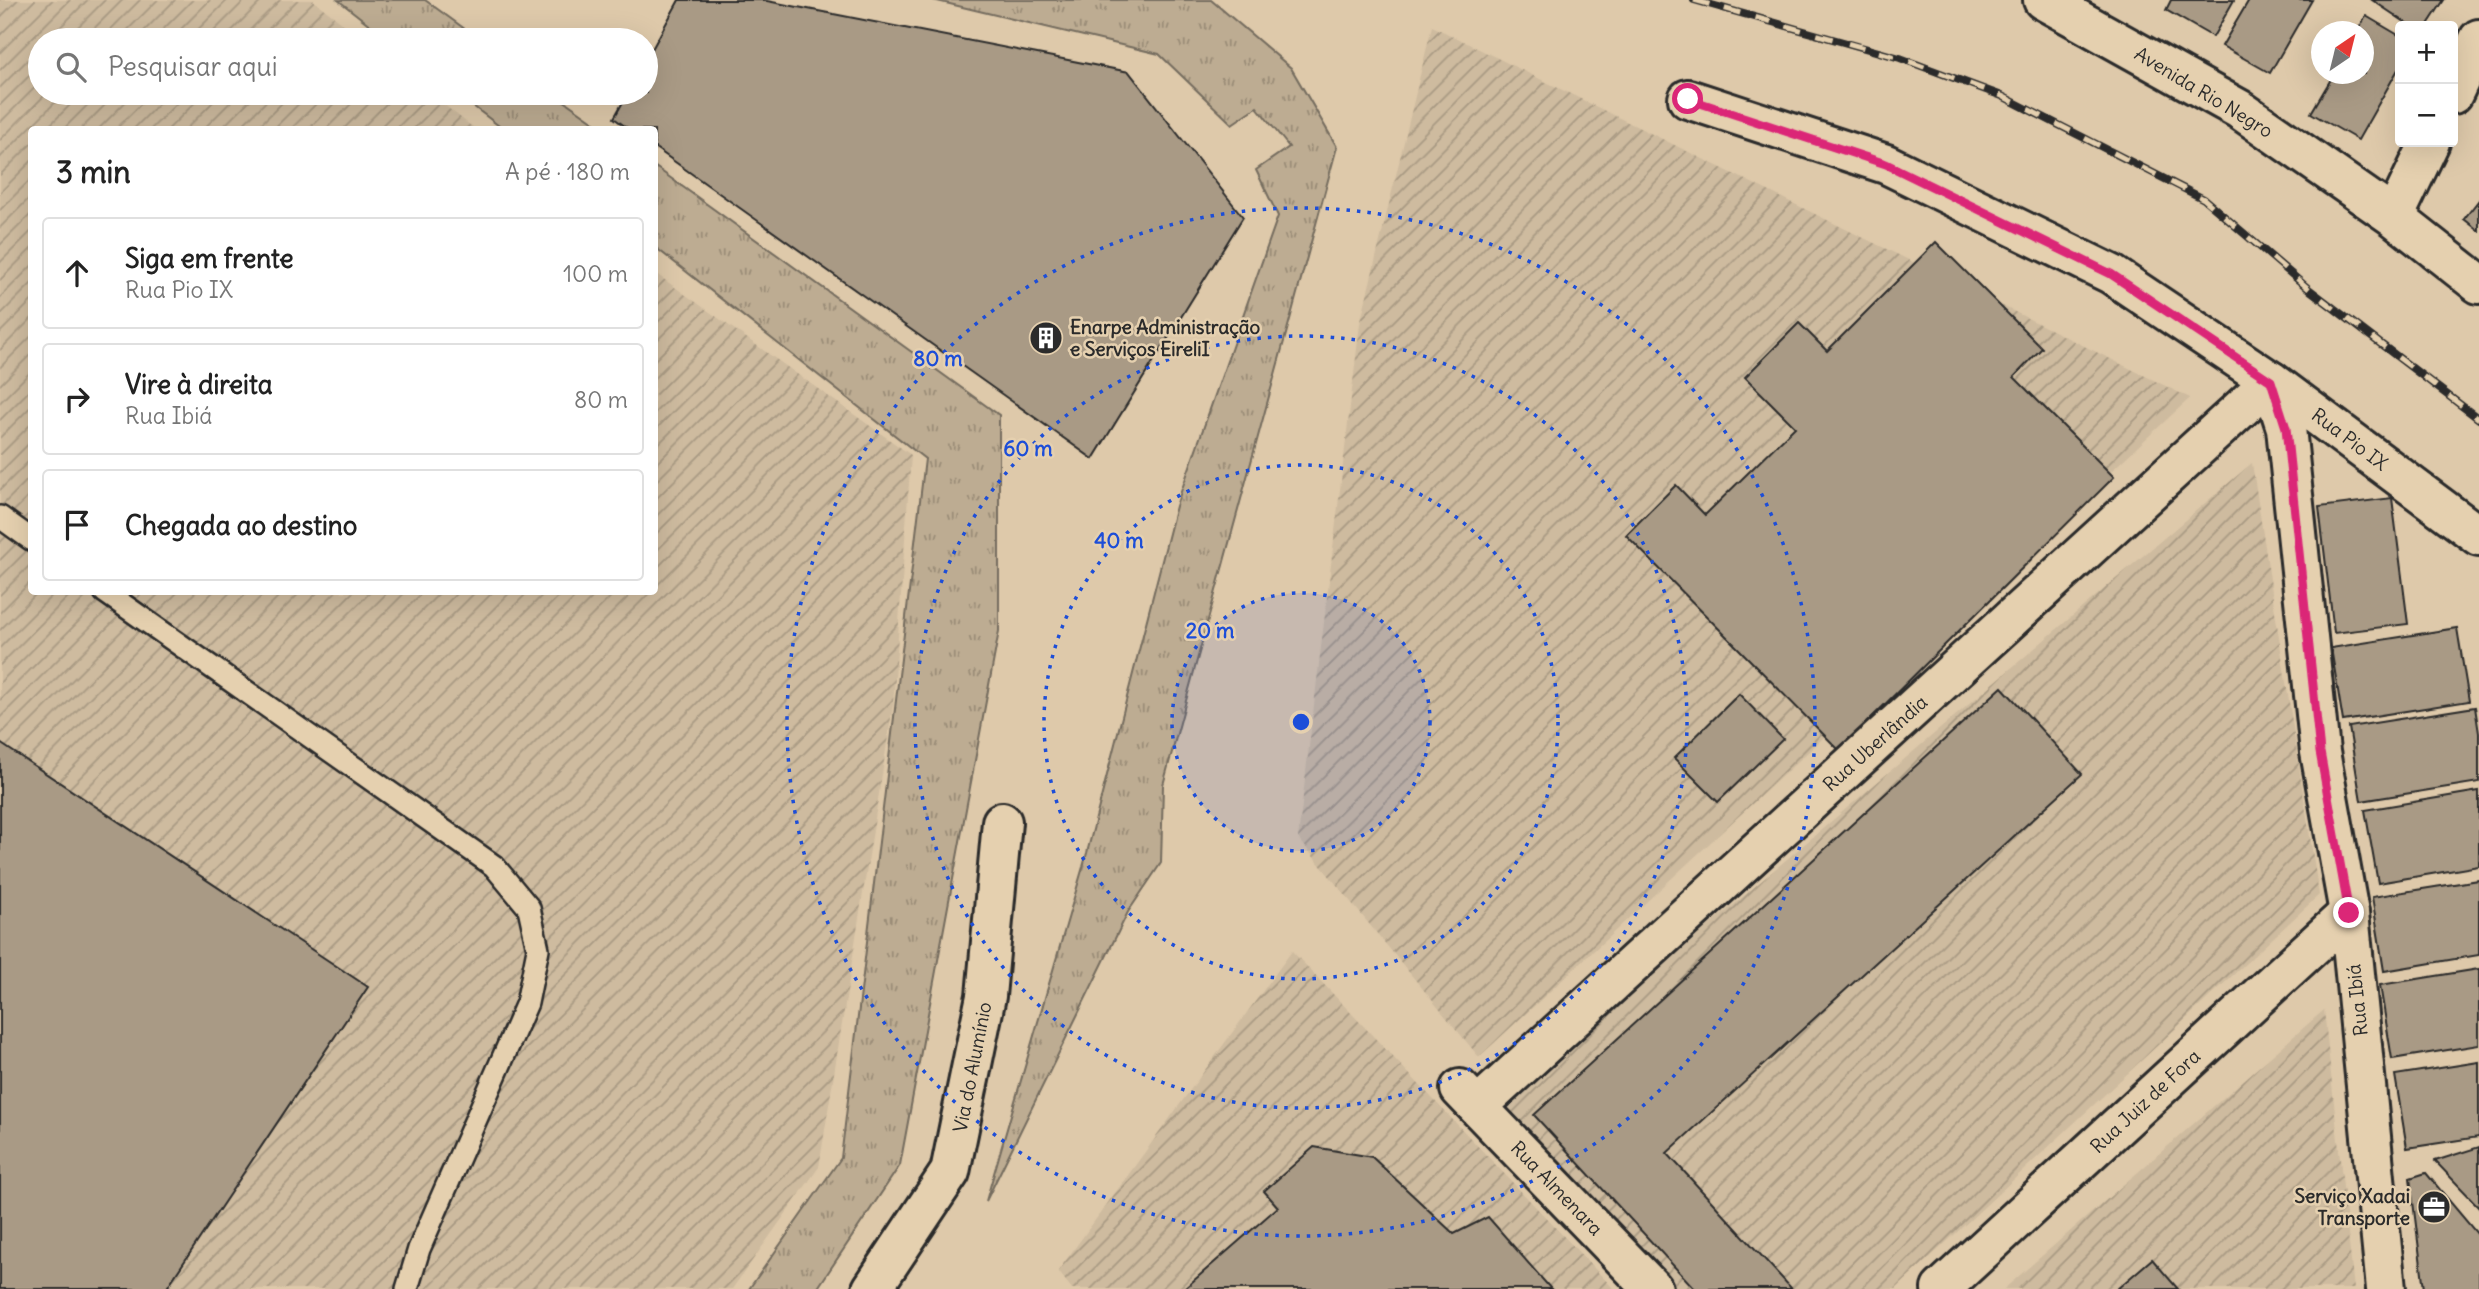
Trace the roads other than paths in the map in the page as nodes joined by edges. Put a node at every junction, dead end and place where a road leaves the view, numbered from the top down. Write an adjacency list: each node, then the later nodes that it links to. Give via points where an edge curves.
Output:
1 (2043, 0): 6 (street, Avenida Rio Negro, via 2239,109)
2 (2479, 39): 3 (street)
3 (2458, 84)
4 (1688, 99): 8 (street, Rua Pio IX, via 1886,164 2111,274)
5 (2428, 147): 6 (street)
6 (2394, 217): 7 (street, Avenida Rio Negro)
7 (2479, 284)
8 (2271, 381): 10 (street, Rua Pio IX); 14 (street, Rua Ibiá, via 2286,428 2320,752); 15 (street, Rua Uberlândia)
9 (0, 517): 11 (lane)
10 (2479, 536)
11 (28, 537)
12 (109, 595): 16 (lane, via 494,866 529,908 538,949 527,1003 419,1249)
13 (1002, 822): 17 (street, Via do Alumínio, via 986,996 950,1172)
14 (2349, 913): 19 (street, Rua Juiz de Fora); 20 (street, Rua Ibiá)
15 (1469, 1097): 18 (street, Rua Almenara)
16 (407, 1289)
17 (872, 1289)
18 (1653, 1289)
19 (1941, 1289)
20 (2386, 1289)

